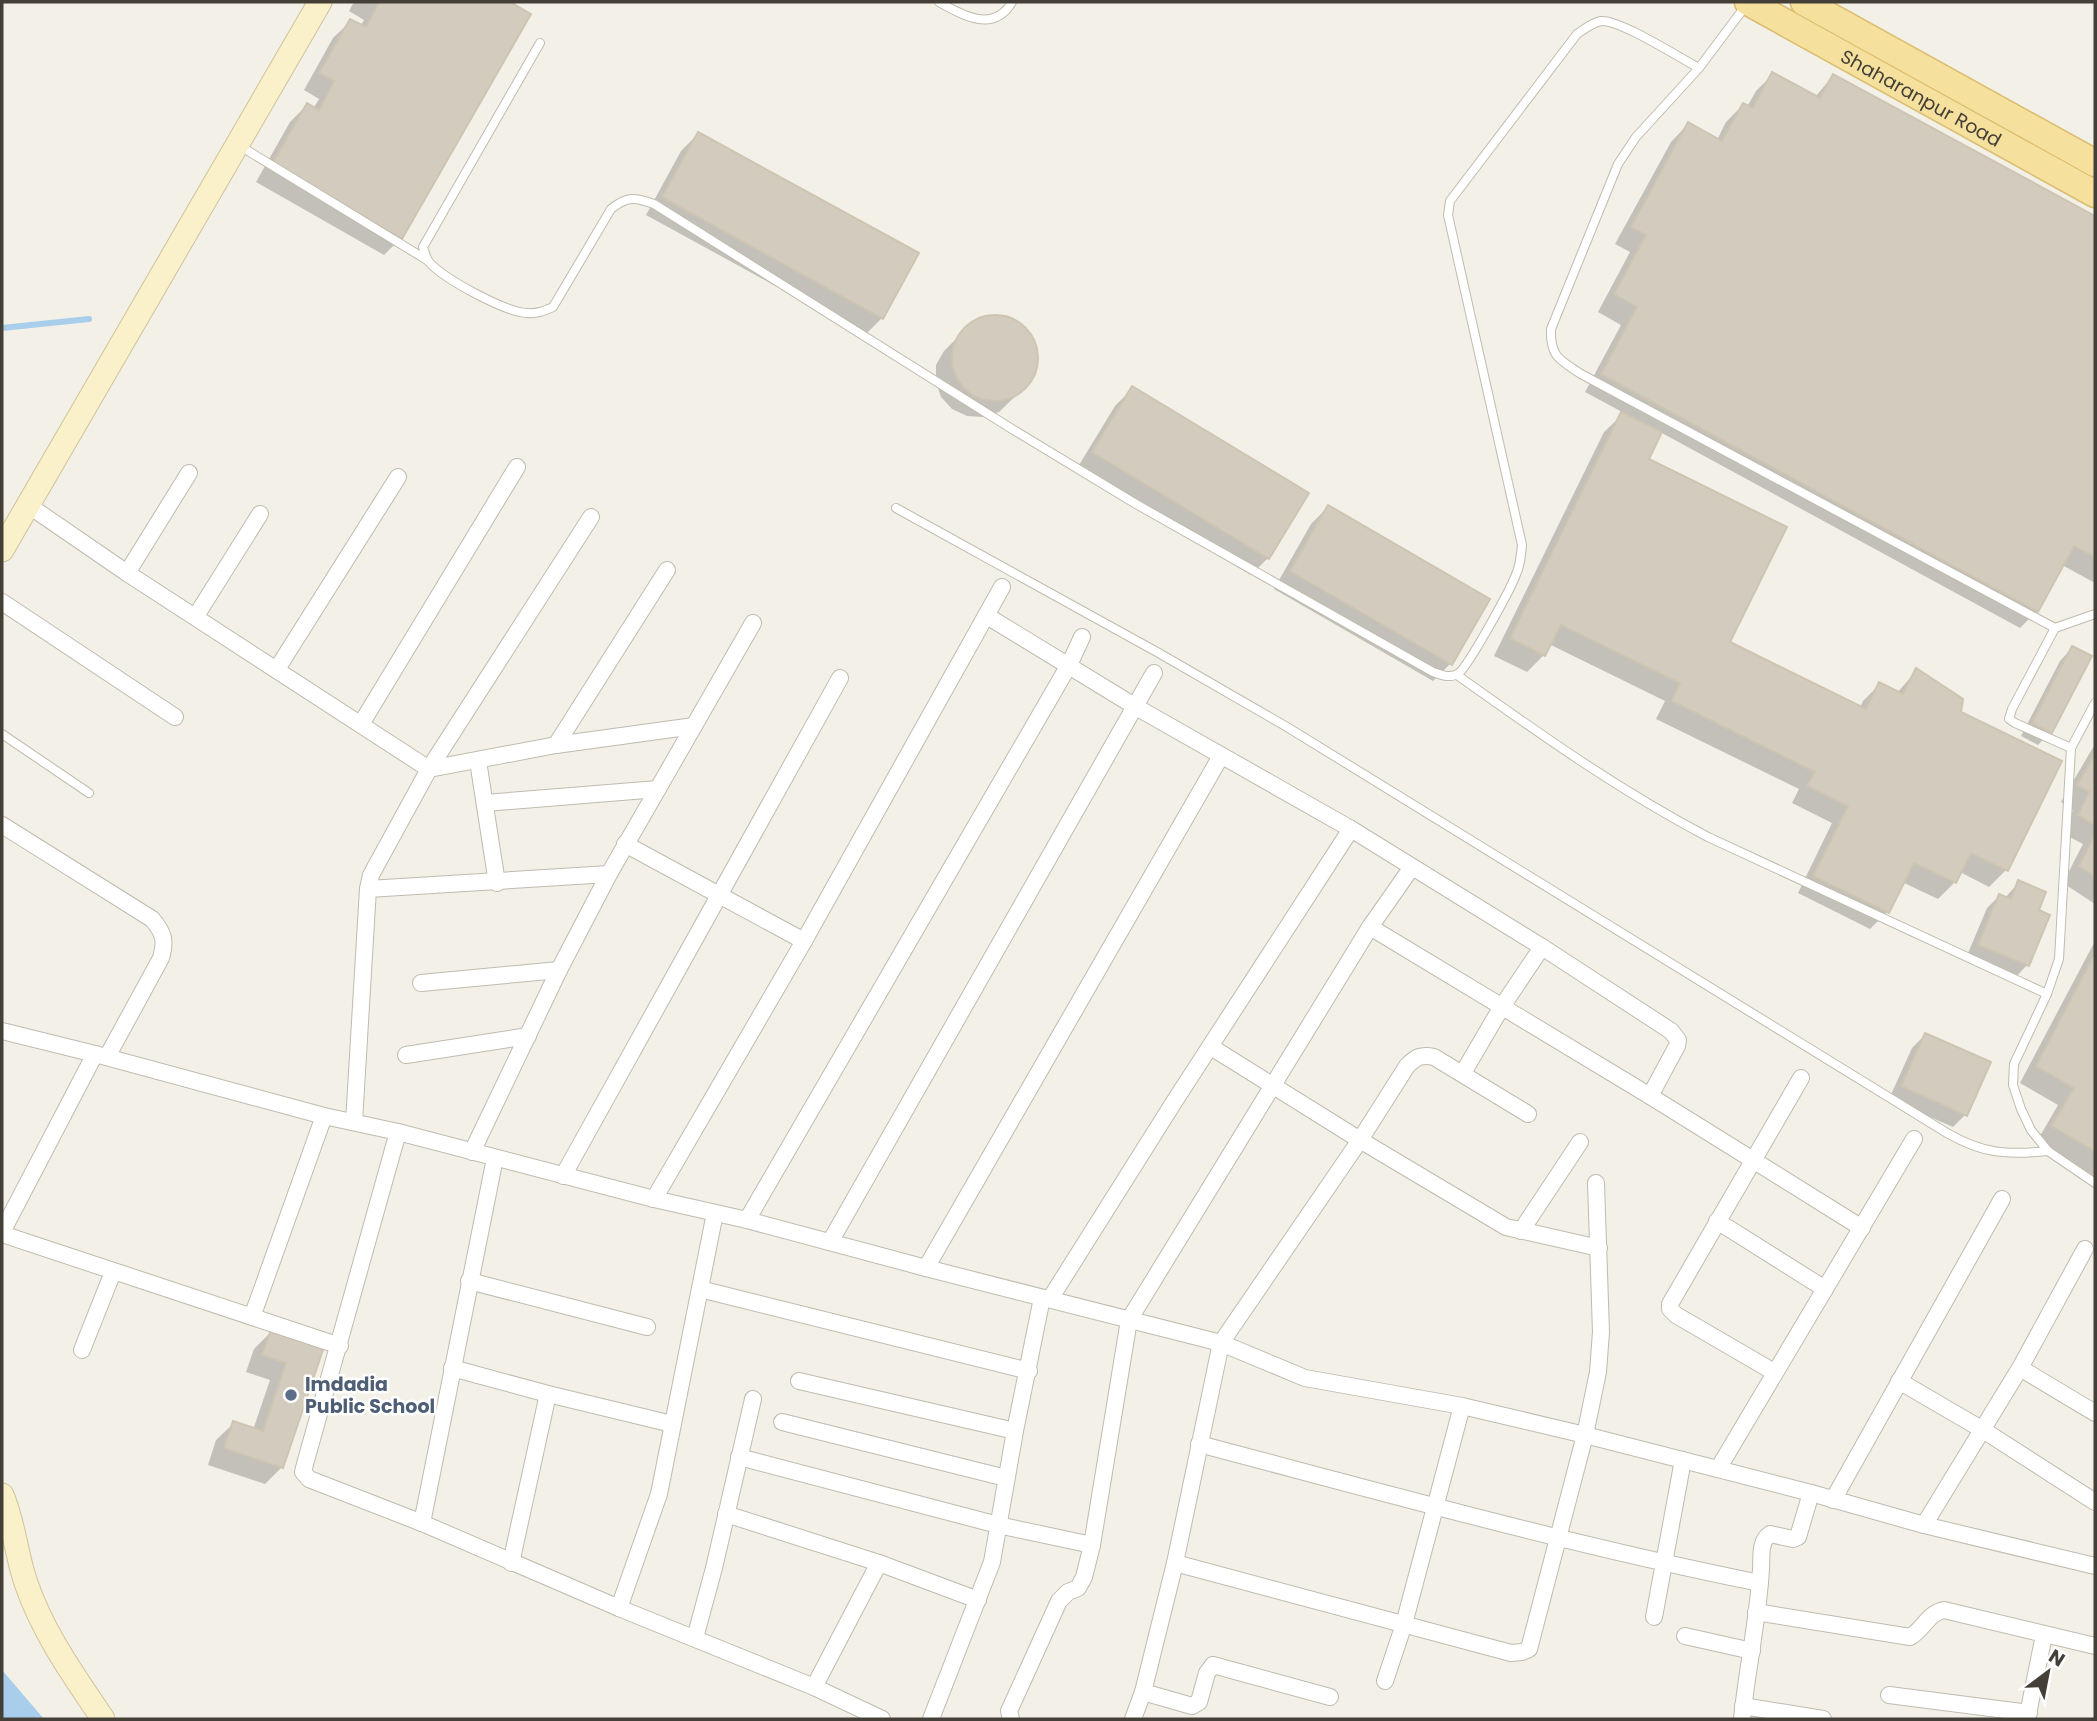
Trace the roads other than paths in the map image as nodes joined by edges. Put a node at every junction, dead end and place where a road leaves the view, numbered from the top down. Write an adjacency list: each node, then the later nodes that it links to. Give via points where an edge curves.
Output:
1 (320, 2): 8 (street)
2 (939, 2): 3 (lane, via 979,20 994,20)
3 (1012, 2)
4 (1749, 2): 7 (lane); 10 (main road, Shaharanpur Road)
5 (1804, 2): 9 (main road, Shaharanpur Road)
6 (540, 43): 11 (lane, via 424,247)
7 (1699, 68): 28 (lane, via 1618,164 1551,329 1550,346 1559,359 1581,374); 33 (lane, via 1619,24 1603,21 1589,25 1577,34 1450,201 1448,215 1522,545 1515,578)
8 (237, 144): 11 (lane); 15 (street)
9 (2095, 163)
10 (2095, 194)
11 (427, 260): 33 (lane, via 444,275 506,308 540,313 553,307 611,209 624,199 654,204 1125,497 1433,672)
12 (517, 467): 38 (street)
13 (189, 472): 21 (street)
14 (398, 477): 31 (street)
15 (28, 505): 19 (street); 21 (street)
16 (896, 508): 80 (lane, via 1287,727 1964,1143 2010,1154)
17 (260, 514): 25 (street)
18 (591, 517): 45 (street)
19 (2, 550)
20 (667, 570): 41 (street)
21 (127, 573): 25 (street)
22 (1002, 587): 26 (street)
23 (2, 602): 37 (street)
24 (2095, 614): 28 (lane)
25 (195, 616): 31 (street)
26 (987, 616): 30 (street); 58 (street)
27 (753, 623): 39 (street)
28 (2055, 628): 42 (lane, via 2010,719)
29 (1082, 637): 30 (street)
30 (1069, 665): 36 (street); 90 (street)
31 (277, 669): 38 (street)
32 (1154, 673): 36 (street)
33 (1457, 675): 62 (lane, via 1584,765 1657,810)
34 (840, 678): 56 (street)
35 (2095, 703): 42 (lane)
36 (1136, 707): 43 (street); 95 (street)
37 (175, 717)
38 (361, 724): 45 (street)
39 (694, 726): 41 (street); 46 (street)
40 (2, 734): 47 (lane)
41 (556, 745): 44 (street)
42 (2071, 748): 62 (lane, via 2059,959)
43 (1221, 756): 50 (street); 98 (street)
44 (478, 761): 45 (street); 48 (street)
45 (429, 769): 55 (street, via 376,862)
46 (658, 789): 48 (street); 51 (street)
47 (89, 793)
48 (485, 803): 54 (street)
49 (2, 825): 67 (street, via 152,919 162,930 161,958)
50 (1351, 829): 52 (street); 66 (street)
51 (625, 844): 53 (street); 56 (street)
52 (1412, 867): 57 (street); 59 (street)
53 (609, 874): 54 (street); 60 (street)
54 (496, 883): 55 (street)
55 (368, 889): 75 (street)
56 (719, 895): 58 (street); 84 (street)
57 (1370, 927): 63 (street); 71 (street)
58 (804, 941): 87 (street)
59 (1542, 947): 63 (street); 72 (street, via 1676,1035 1677,1046)
60 (559, 970): 61 (street); 65 (street)
61 (421, 984)
62 (2047, 994): 80 (lane, via 2014,1064 2013,1085 2031,1130)
63 (1501, 1008): 69 (street); 72 (street)
64 (2, 1031): 67 (street)
65 (528, 1036): 68 (street); 81 (street)
66 (1211, 1047): 71 (street); 103 (street)
67 (101, 1055): 74 (street); 94 (street)
68 (406, 1055)
69 (1463, 1073): 73 (street); 78 (street, via 1434,1057 1415,1058)
70 (1801, 1078): 83 (street)
71 (1272, 1086): 78 (street); 105 (street)
72 (1650, 1096): 83 (street)
73 (1528, 1114)
74 (324, 1116): 75 (street); 104 (street)
75 (354, 1122): 76 (street)
76 (398, 1132): 81 (street); 108 (street)
77 (1914, 1139): 92 (street)
78 (1360, 1140): 93 (street, via 1506,1227); 107 (street)
79 (1580, 1142): 93 (street)
80 (2048, 1150): 86 (lane)
81 (472, 1152): 82 (street)
82 (495, 1158): 84 (street); 100 (street)
83 (1752, 1160): 91 (street); 92 (street)
84 (563, 1176): 87 (street)
85 (1595, 1183): 96 (street)
86 (2095, 1183)
87 (654, 1199): 89 (street)
88 (2002, 1199): 115 (street)
89 (715, 1213): 90 (street); 101 (street)
90 (747, 1220): 95 (street)
91 (1717, 1221): 102 (street); 113 (street, via 1670,1309)
92 (1862, 1228): 102 (street)
93 (1521, 1231): 96 (street)
94 (2, 1233): 99 (street)
95 (830, 1242): 98 (street)
96 (1599, 1248): 124 (street, via 1600,1352)
97 (2085, 1249): 111 (street)
98 (926, 1268): 103 (street)
99 (113, 1272): 104 (street); 109 (street)
100 (469, 1281): 106 (street); 110 (street)
101 (700, 1289): 112 (street); 121 (street)
102 (1825, 1289): 113 (street)
103 (1046, 1299): 105 (street); 112 (street)
104 (251, 1317): 108 (street)
105 (1129, 1320): 107 (street); 140 (street)
106 (647, 1327)
107 (1221, 1343): 118 (street, via 1305,1378); 125 (street)
108 (340, 1346): 136 (street, via 303,1472 309,1479)
109 (82, 1350)
110 (452, 1368): 116 (street); 136 (street)
111 (2020, 1368): 119 (street); 122 (street)
112 (1029, 1371): 123 (street)
113 (1774, 1372): 128 (street)
114 (799, 1381): 123 (street)
115 (1899, 1381): 122 (street); 132 (street)
116 (548, 1394): 121 (street); 141 (street)
117 (752, 1399): 126 (street)
118 (1462, 1406): 124 (street); 134 (street)
119 (2095, 1413)
120 (782, 1422): 129 (street)
121 (672, 1424): 148 (street, via 653,1516)
122 (1983, 1430): 133 (street); 138 (street)
123 (1015, 1431): 129 (street)
124 (1585, 1435): 127 (street); 139 (street)
125 (1199, 1444): 134 (street); 143 (street)
126 (739, 1457): 135 (street); 137 (street)
127 (1683, 1460): 128 (street); 144 (street)
128 (1718, 1469): 130 (street)
129 (1006, 1478): 137 (street)
130 (1811, 1493): 132 (street); 146 (street, via 1798,1537 1766,1537)
131 (2, 1494): 164 (street, via 40,1620)
132 (1833, 1500): 138 (street)
133 (2095, 1502)
134 (1435, 1507): 139 (street); 151 (street)
135 (726, 1514): 142 (street); 154 (street)
136 (422, 1524): 141 (street)
137 (998, 1525): 140 (street); 147 (street, via 992,1562)
138 (1924, 1525): 145 (street)
139 (1559, 1538): 144 (street); 151 (street, via 1529,1649 1510,1653)
140 (1092, 1545): 167 (street, via 1078,1588 1059,1601 1009,1711)
141 (511, 1563): 148 (street)
142 (879, 1563): 147 (street); 158 (street)
143 (1175, 1563): 151 (street); 159 (street)
144 (1662, 1563): 146 (street); 150 (street)
145 (2095, 1566)
146 (1760, 1583): 149 (street)
147 (978, 1600): 166 (street)
148 (619, 1608): 154 (street)
149 (1756, 1612): 152 (street, via 1910,1637 1944,1609); 156 (street)
150 (1654, 1617)
151 (1404, 1625): 157 (street)
152 (2044, 1635): 155 (street); 163 (street)
153 (1685, 1636): 156 (street)
154 (695, 1638): 158 (street)
155 (2095, 1646)
156 (1752, 1651): 162 (street)
157 (1385, 1681)
158 (814, 1687): 165 (street)
159 (1143, 1692): 161 (street, via 1192,1706 1199,1702 1213,1665); 168 (street)
160 (1889, 1695): 163 (street)
161 (1330, 1698)
162 (1743, 1712): 169 (street)
163 (2028, 1716)
164 (103, 1719)
165 (882, 1719)
166 (931, 1719)
167 (1011, 1719)
168 (1133, 1719)
169 (1823, 1719)

